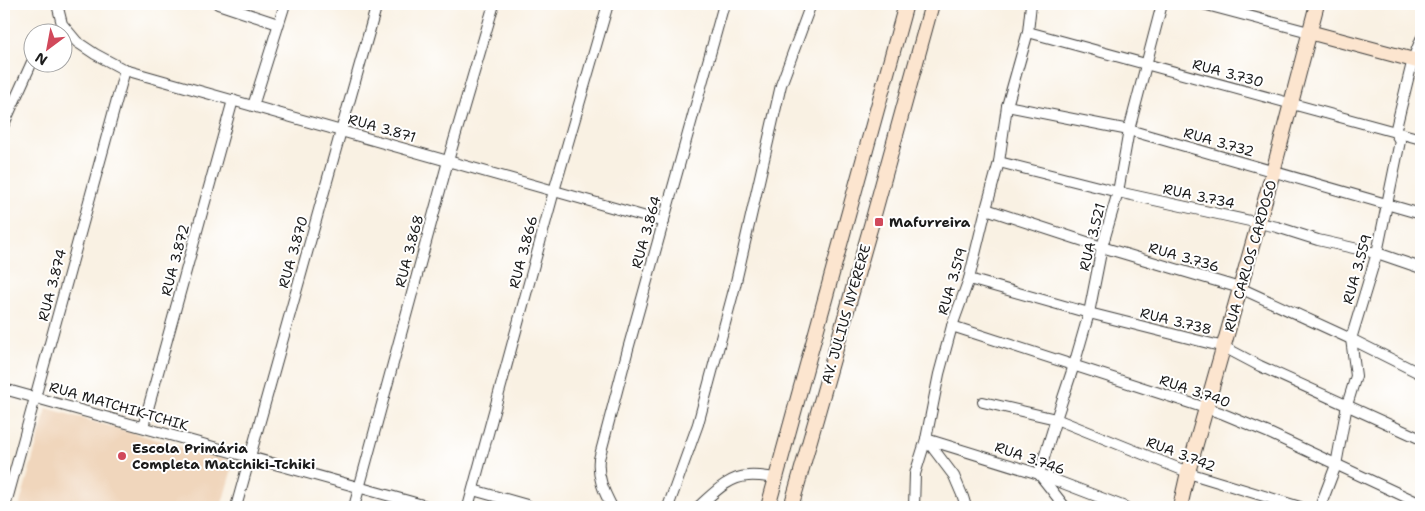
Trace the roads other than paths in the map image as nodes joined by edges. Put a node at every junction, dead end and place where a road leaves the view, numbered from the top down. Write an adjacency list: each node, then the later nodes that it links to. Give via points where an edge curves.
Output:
1 (57, 4): 15 (street)
2 (218, 4): 16 (street)
3 (285, 4): 16 (street)
4 (377, 4): 31 (street, RUA 3.870)
5 (494, 4): 34 (street, RUA 3.868)
6 (608, 4): 37 (street, RUA 3.866)
7 (724, 4): 42 (street, RUA 3.864)
8 (811, 4): 81 (street, via 781,85 735,286 698,424)
9 (906, 4): 64 (main road, AV. JULIUS NYERERE)
10 (932, 4): 65 (main road, AV. JULIUS NYERERE)
11 (1031, 4): 17 (street, RUA 3.519)
12 (1162, 4): 22 (street, RUA 3.521)
13 (1202, 4): 18 (street)
14 (1317, 4): 18 (main road, RUA CARLOS CARDOSO)
15 (62, 22)
16 (278, 24): 27 (street)
17 (1028, 32): 22 (street, RUA 3.730); 28 (street, RUA 3.519)
18 (1309, 32): 21 (main road); 26 (main road, RUA CARLOS CARDOSO)
19 (72, 36): 23 (street, RUA 3.871, via 95,54)
20 (1421, 39): 21 (street, RUA 3.559)
21 (1417, 60): 32 (street, RUA 3.559)
22 (1147, 65): 26 (street, RUA 3.730); 30 (street, RUA 3.521)
23 (126, 70): 25 (street, RUA 3.871); 56 (street, RUA 3.874)
24 (27, 72): 29 (street)
25 (232, 100): 27 (street, RUA 3.871); 61 (street, RUA 3.872)
26 (1291, 104): 32 (street, RUA 3.730); 36 (main road, RUA CARLOS CARDOSO)
27 (253, 106): 31 (street, RUA 3.871)
28 (1007, 106): 30 (street, RUA 3.732); 35 (street, RUA 3.519)
29 (4, 124)
30 (1129, 130): 36 (street, RUA 3.732); 38 (street, RUA 3.521)
31 (341, 131): 34 (street, RUA 3.871); 66 (street, RUA 3.870)
32 (1395, 132): 33 (street, RUA 3.730); 39 (street, RUA 3.559, via 1400,141)
33 (1421, 139)
34 (448, 161): 37 (street, RUA 3.871); 71 (street, RUA 3.868)
35 (999, 162): 38 (street, RUA 3.734); 40 (street, RUA 3.519)
36 (1274, 172): 39 (street, RUA 3.732); 43 (main road, RUA CARLOS CARDOSO)
37 (554, 191): 42 (street, RUA 3.871); 72 (street, RUA 3.866)
38 (1118, 192): 43 (street, RUA 3.734); 44 (street, RUA 3.521)
39 (1387, 204): 41 (street, RUA 3.732); 45 (street, RUA 3.559)
40 (986, 209): 44 (street, RUA 3.736); 47 (street, RUA 3.519)
41 (1421, 214)
42 (664, 222): 80 (street, RUA 3.864, via 599,459 600,478)
43 (1258, 223): 45 (street, RUA 3.734); 48 (main road, RUA CARLOS CARDOSO)
44 (1102, 247): 48 (street, RUA 3.736); 49 (street, RUA 3.521)
45 (1377, 253): 46 (street, RUA 3.734); 51 (street, RUA 3.559)
46 (1421, 268)
47 (969, 279): 49 (street, RUA 3.738); 50 (street, RUA 3.519)
48 (1240, 288): 51 (street, RUA 3.736); 52 (main road, RUA CARLOS CARDOSO)
49 (1089, 313): 52 (street, RUA 3.738); 53 (street, RUA 3.521)
50 (952, 326): 53 (street, RUA 3.740); 62 (street, RUA 3.519)
51 (1351, 339): 54 (street, RUA 3.736); 58 (street, RUA 3.559, via 1356,376)
52 (1224, 347): 58 (street, RUA 3.738); 59 (main road, RUA CARLOS CARDOSO)
53 (1074, 365): 59 (street, RUA 3.740); 60 (street, RUA 3.521)
54 (1421, 374)
55 (4, 389): 56 (street, RUA MATCHIK-TCHIK)
56 (36, 396): 61 (street, RUA MATCHIK-TCHIK); 75 (street, RUA 3.874)
57 (983, 402): 60 (street, RUA 3.742)
58 (1347, 405): 63 (street, RUA 3.738); 67 (street, RUA 3.559)
59 (1206, 408): 67 (street, RUA 3.740); 68 (main road, RUA CARLOS CARDOSO)
60 (1056, 419): 68 (street, RUA 3.742); 69 (street, RUA 3.521)
61 (143, 427): 66 (street, RUA MATCHIK-TCHIK)
62 (926, 439): 69 (street, RUA 3.746); 85 (street, RUA 3.519, via 915,474); 86 (street, via 954,476)
63 (1421, 439)
64 (784, 452): 65 (main road); 70 (main road, AV. JULIUS NYERERE)
65 (806, 457): 84 (main road, AV. JULIUS NYERERE)
66 (250, 458): 71 (street, RUA MATCHIK-TCHIK); 76 (street, RUA 3.870)
67 (1336, 465): 74 (street, RUA 3.740); 91 (street, RUA 3.559)
68 (1188, 472): 89 (main road, RUA CARLOS CARDOSO); 90 (street, RUA 3.742)
69 (1039, 474): 87 (street); 88 (street, RUA 3.746)
70 (776, 478): 82 (street, via 734,478); 83 (main road, AV. JULIUS NYERERE)
71 (360, 487): 77 (street, RUA 3.868); 78 (street, RUA MATCHIK-TCHIK)
72 (473, 490): 73 (street); 79 (street, RUA 3.866)
73 (527, 504)
74 (1421, 504)
75 (5, 507)
76 (236, 507)
77 (354, 507)
78 (430, 507)
79 (468, 507)
80 (612, 507)
81 (668, 507)
82 (698, 507)
83 (768, 507)
84 (791, 507)
85 (914, 507)
86 (966, 507)
87 (1065, 507)
88 (1125, 507)
89 (1180, 507)
90 (1300, 507)
91 (1320, 507)

